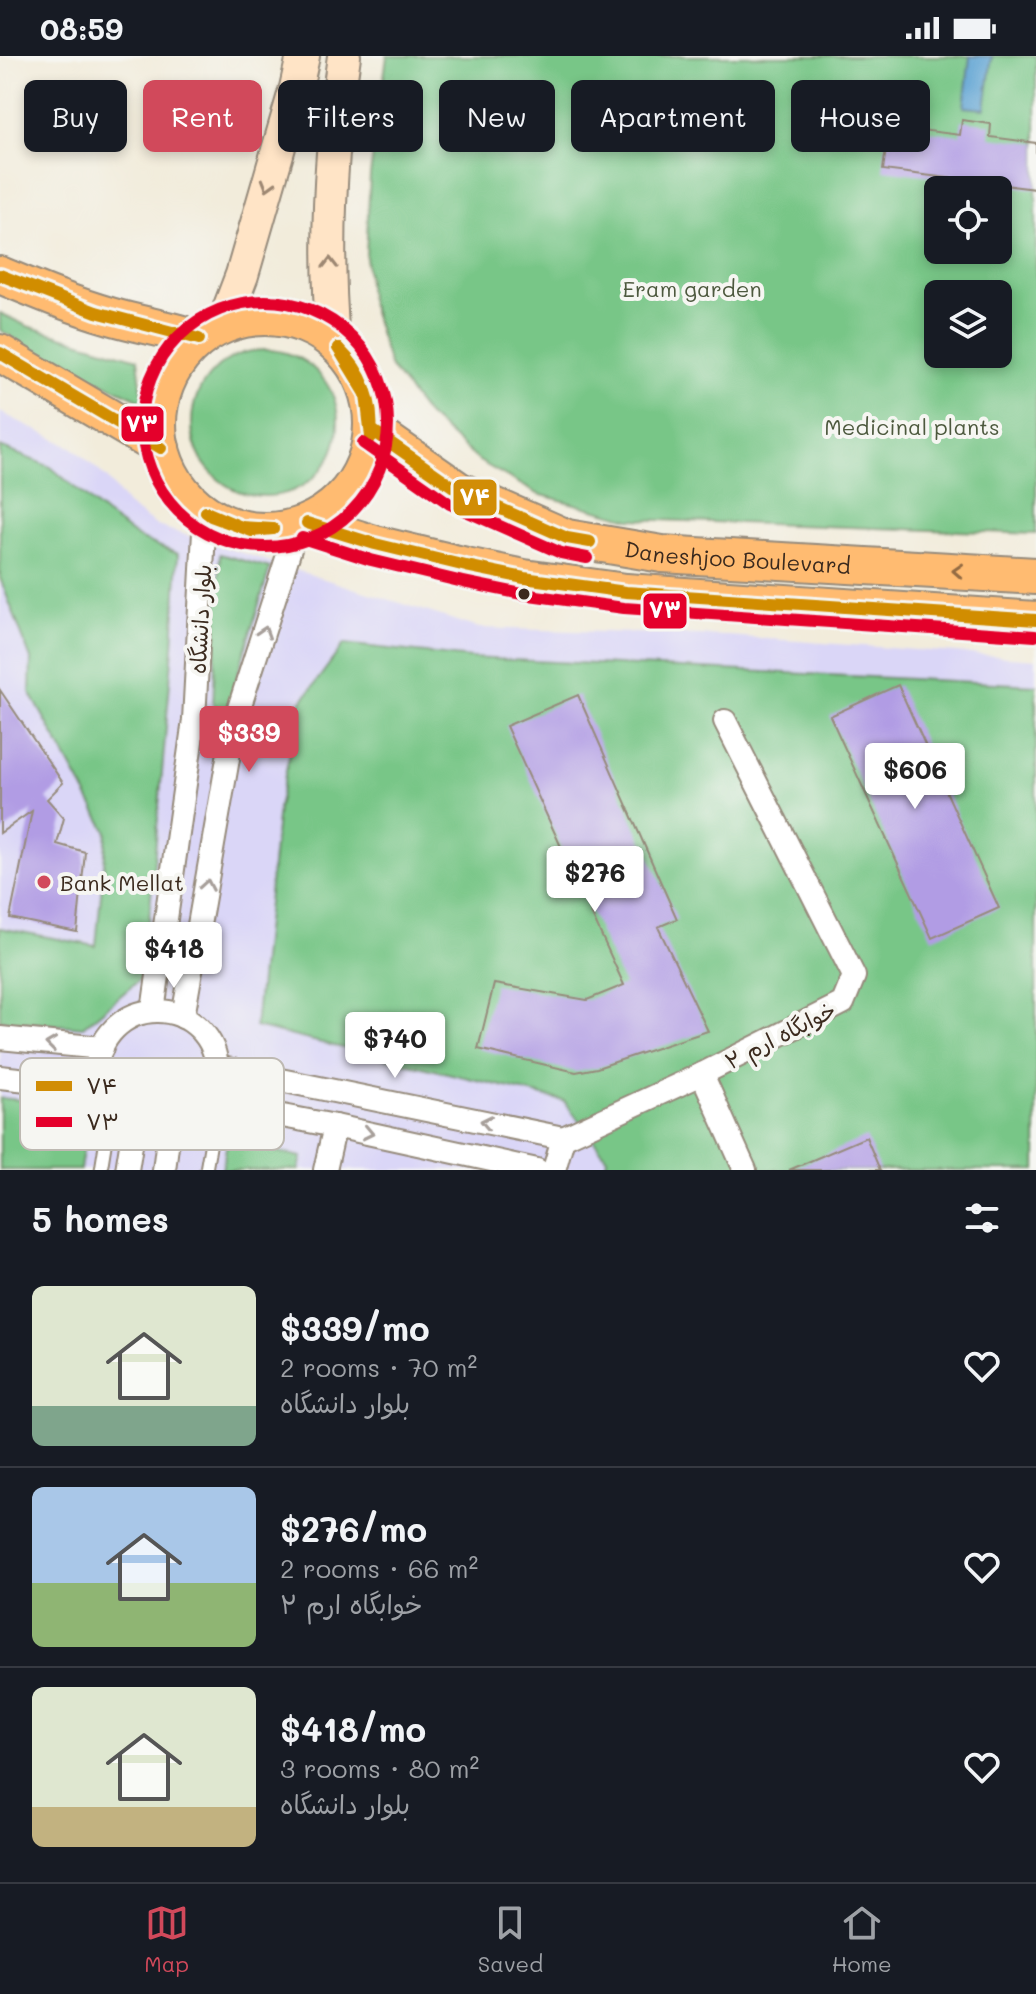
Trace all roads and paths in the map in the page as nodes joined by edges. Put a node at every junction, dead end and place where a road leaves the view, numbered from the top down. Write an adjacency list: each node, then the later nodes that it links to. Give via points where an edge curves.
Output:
1 (303, 56): 4 (main road, one-way to 4, via 242,275)
2 (344, 56): 5 (main road, one-way to 2, via 330,174)
3 (0, 275): 4 (main road, via 112,317)
4 (211, 332): 5 (main road, via 251,318 280,318); 8 (main road, via 178,361 164,388 158,418)
5 (333, 341): 7 (main road, via 355,366 368,397)
6 (0, 353): 8 (main road)
7 (372, 430): 10 (main road, via 353,486 333,508); 11 (main road, Daneshjoo Boulevard, one-way to 7, via 662,554 567,538 458,490)
8 (161, 448): 9 (main road, via 177,484)
9 (205, 513): 10 (main road, via 249,530); 13 (street, بلوار دانشگاه)
10 (302, 525): 12 (main road, Daneshjoo Boulevard, via 524,578 626,592); 15 (street, one-way to 10)
11 (1036, 576)
12 (1036, 620)
13 (194, 720): 15 (street); 16 (street, بلوار دانشگاه)
14 (725, 721): 22 (street, خوابگاه ارم ۲, via 854,976 843,1003)
15 (234, 724): 17 (street, one-way to 15)
16 (153, 1011): 17 (street); 19 (street, via 122,1022)
17 (183, 1017): 21 (street, via 207,1037)
18 (0, 1038): 19 (street, one-way to 18)
19 (102, 1048): 20 (street)
20 (100, 1058)
21 (215, 1058)
22 (702, 1074): 28 (street, خوابگاه ارم ۲); 40 (street)
23 (0, 1077): 24 (street)
24 (20, 1081)
25 (284, 1081): 28 (street, one-way to 25)
26 (284, 1116): 27 (street)
27 (335, 1126): 37 (street); 38 (street, one-way to 38)
28 (563, 1138): 39 (street)
29 (102, 1150): 33 (lane)
30 (130, 1150): 34 (street)
31 (166, 1150): 35 (street)
32 (209, 1150): 36 (lane)
33 (101, 1170)
34 (127, 1170)
35 (164, 1170)
36 (206, 1170)
37 (325, 1170)
38 (537, 1170)
39 (554, 1170)
40 (745, 1170)

